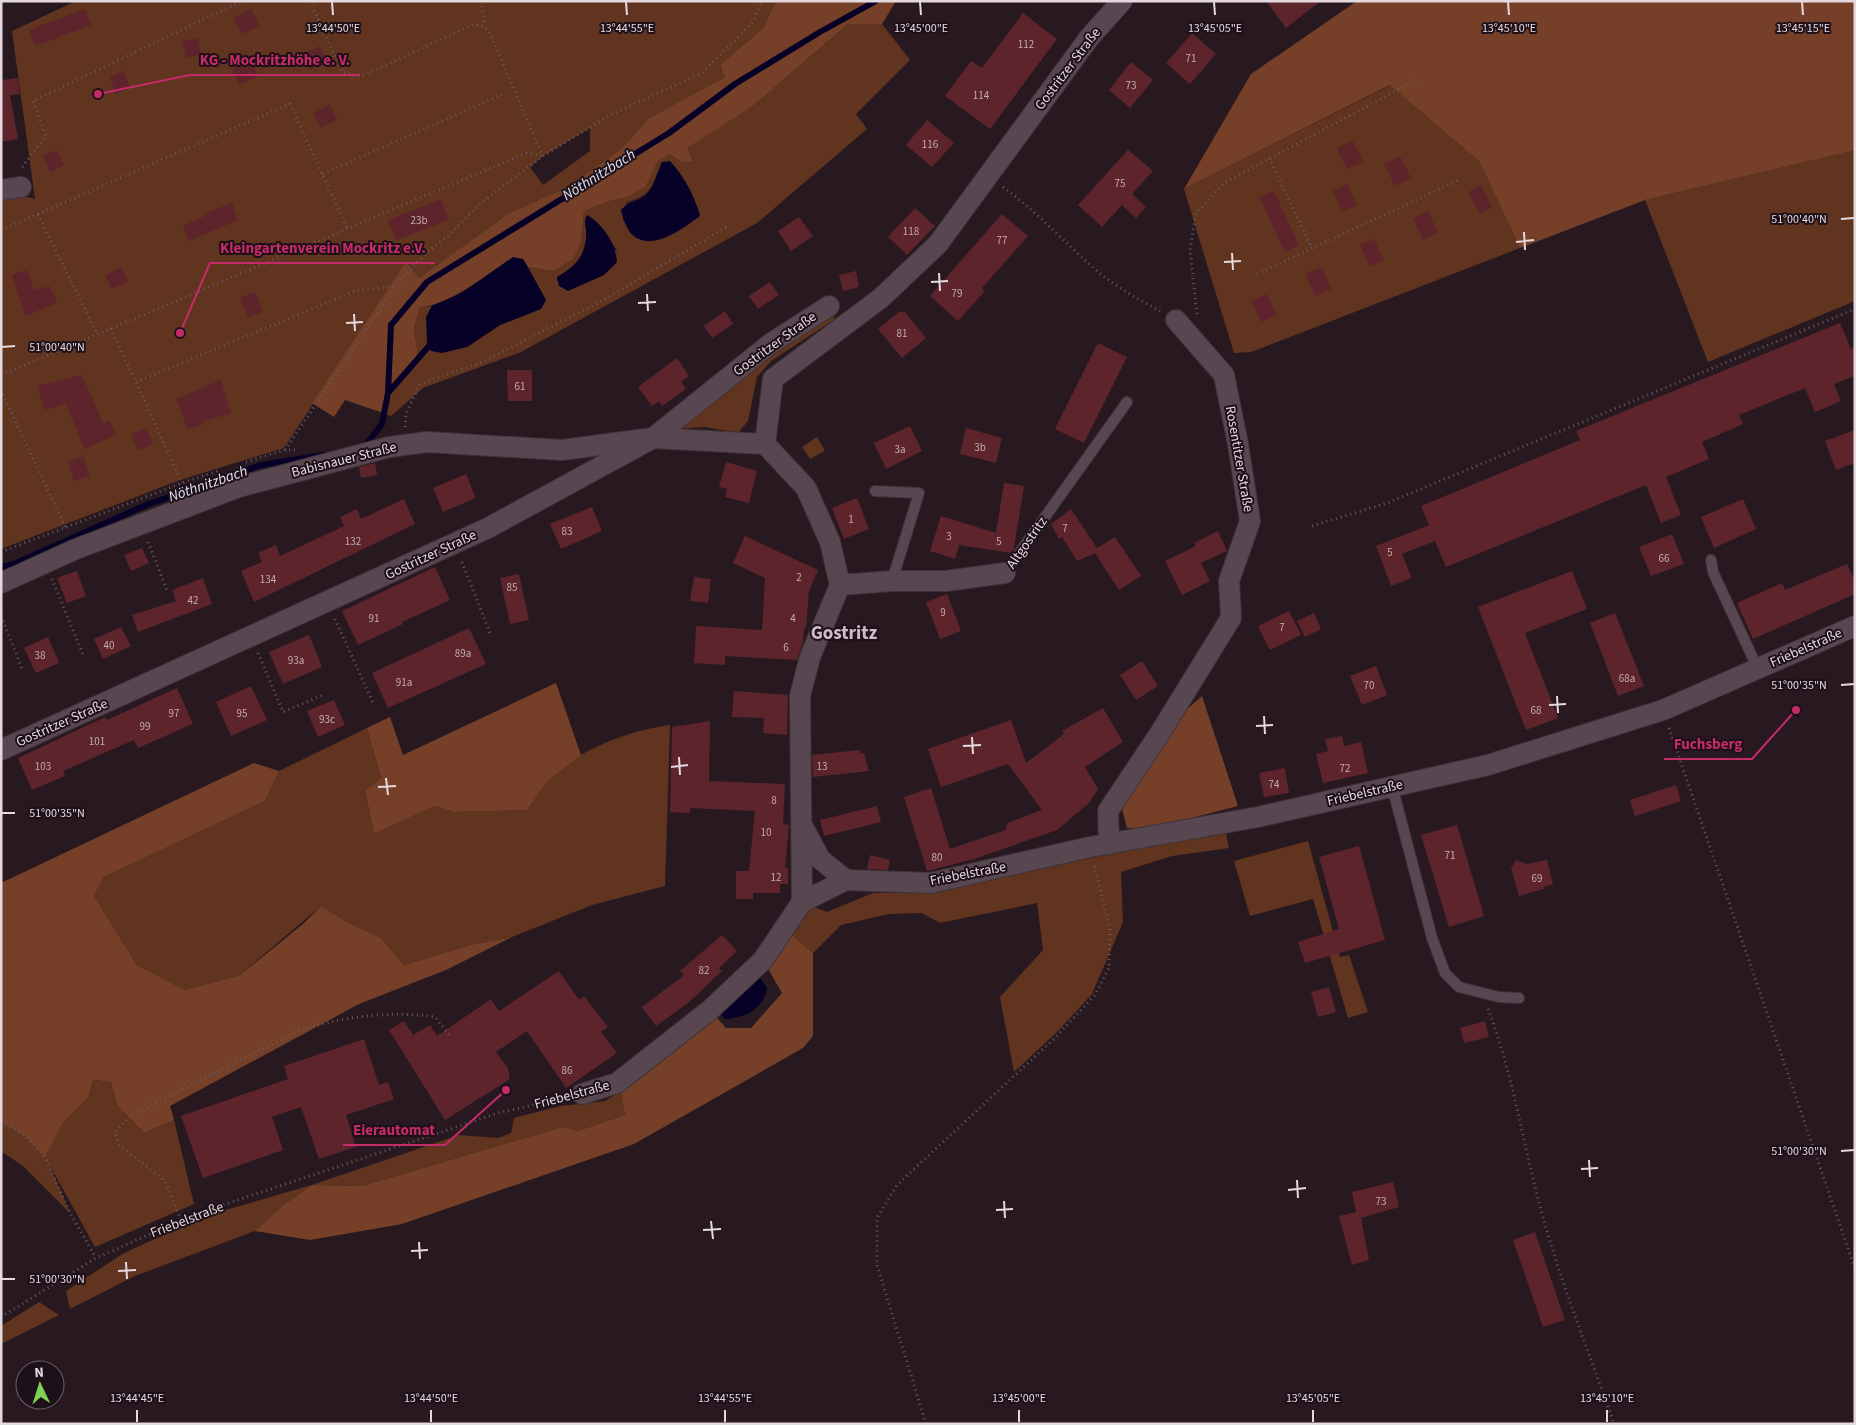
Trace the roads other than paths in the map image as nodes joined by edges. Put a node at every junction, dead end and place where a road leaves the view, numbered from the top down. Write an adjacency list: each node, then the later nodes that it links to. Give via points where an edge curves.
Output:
1 (1122, 1): 6 (street, Gostritzer Straße, via 1089,38 938,244 881,298 772,380)
2 (829, 306): 5 (street, Gostritzer Straße, via 770,344)
3 (1176, 320): 18 (street, Rosentitzer Straße, via 1224,375 1250,521 1229,581 1231,618 1108,811)
4 (1127, 402): 9 (lane, Altgostritz)
5 (654, 438): 6 (street, Babisnauer Straße); 11 (street, Babisnauer Straße, via 562,450 427,442 389,446 239,487); 15 (street, Gostritzer Straße, via 488,528)
6 (765, 444): 12 (street, via 806,488 830,542)
7 (875, 491): 10 (lane, via 919,493)
8 (1711, 560): 14 (lane, via 1713,572)
9 (1005, 573): 10 (street, Altgostritz, via 946,581)
10 (892, 581): 12 (street, Altgostritz)
11 (1, 583)
12 (840, 585): 17 (street, via 810,657 800,696)
13 (1855, 626): 14 (street, Friebelstraße)
14 (1758, 669): 16 (street, Friebelstraße, via 1663,710 1488,765)
15 (1, 750)
16 (1392, 786): 18 (street, Friebelstraße, via 1258,817); 21 (lane, via 1432,938 1445,973 1459,987 1482,994)
17 (801, 824): 19 (street, via 820,859); 20 (street)
18 (1100, 846): 19 (street, Friebelstraße, via 931,883)
19 (846, 880): 20 (street, Friebelstraße)
20 (802, 902): 22 (street, Friebelstraße, via 763,960 710,1010 617,1082)
21 (1519, 998)
22 (582, 1094)

